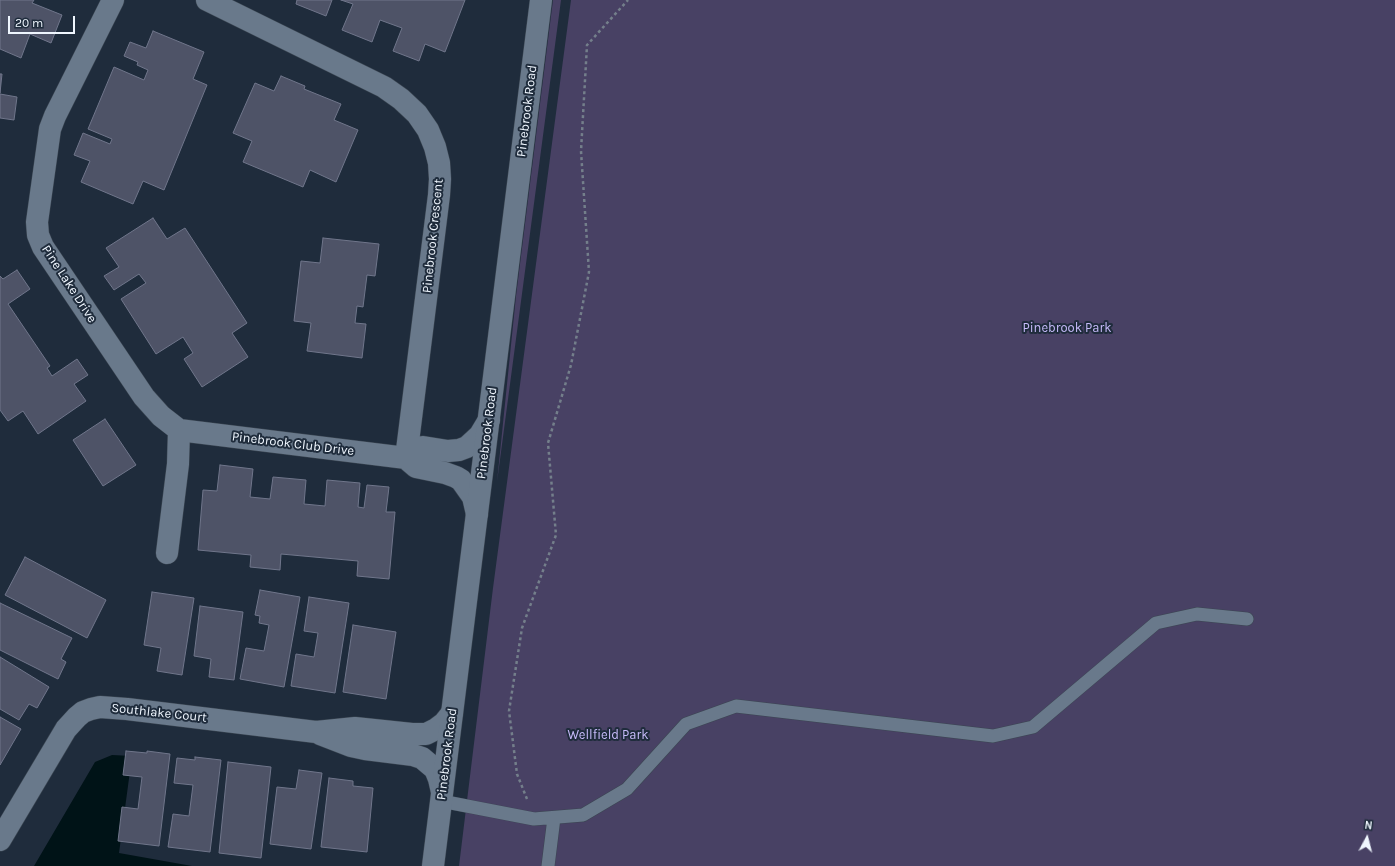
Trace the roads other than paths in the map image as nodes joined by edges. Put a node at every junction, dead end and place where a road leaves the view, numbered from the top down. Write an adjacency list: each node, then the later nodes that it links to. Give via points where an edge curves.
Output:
1 (113, 0): 5 (street, Pine Lake Drive, via 50,129 37,222 38,235 43,247 144,397 161,416)
2 (207, 0): 6 (street, Pinebrook Crescent, via 384,87 417,114 428,130 439,163 439,190)
3 (541, 0): 4 (street, Pinebrook Road)
4 (489, 420): 6 (street, via 480,435 467,447 448,451 423,447 414,450); 7 (street, Pinebrook Road)
5 (179, 430): 6 (street, Pinebrook Club Drive); 8 (street, via 178,464)
6 (406, 458): 7 (street, Pinebrook Club Drive, via 416,468 456,476 473,496)
7 (477, 514): 10 (street, Pinebrook Road)
8 (167, 553)
9 (1247, 619): 13 (lane, via 1197,614 1156,623 1033,726 993,736 736,706 686,724 627,789 584,815)
10 (452, 713): 11 (street, Southlake Court, via 444,723 426,734 356,728); 12 (street, Pinebrook Road)
11 (316, 732): 12 (street, Southlake Court, via 351,746 422,758 435,769); 14 (street, Southlake Court, via 127,709 91,709 83,712 66,729)
12 (442, 796): 13 (lane, via 534,819); 15 (street, Pinebrook Road)
13 (554, 818): 16 (lane)
14 (0, 840)
15 (433, 866)
16 (548, 866)

